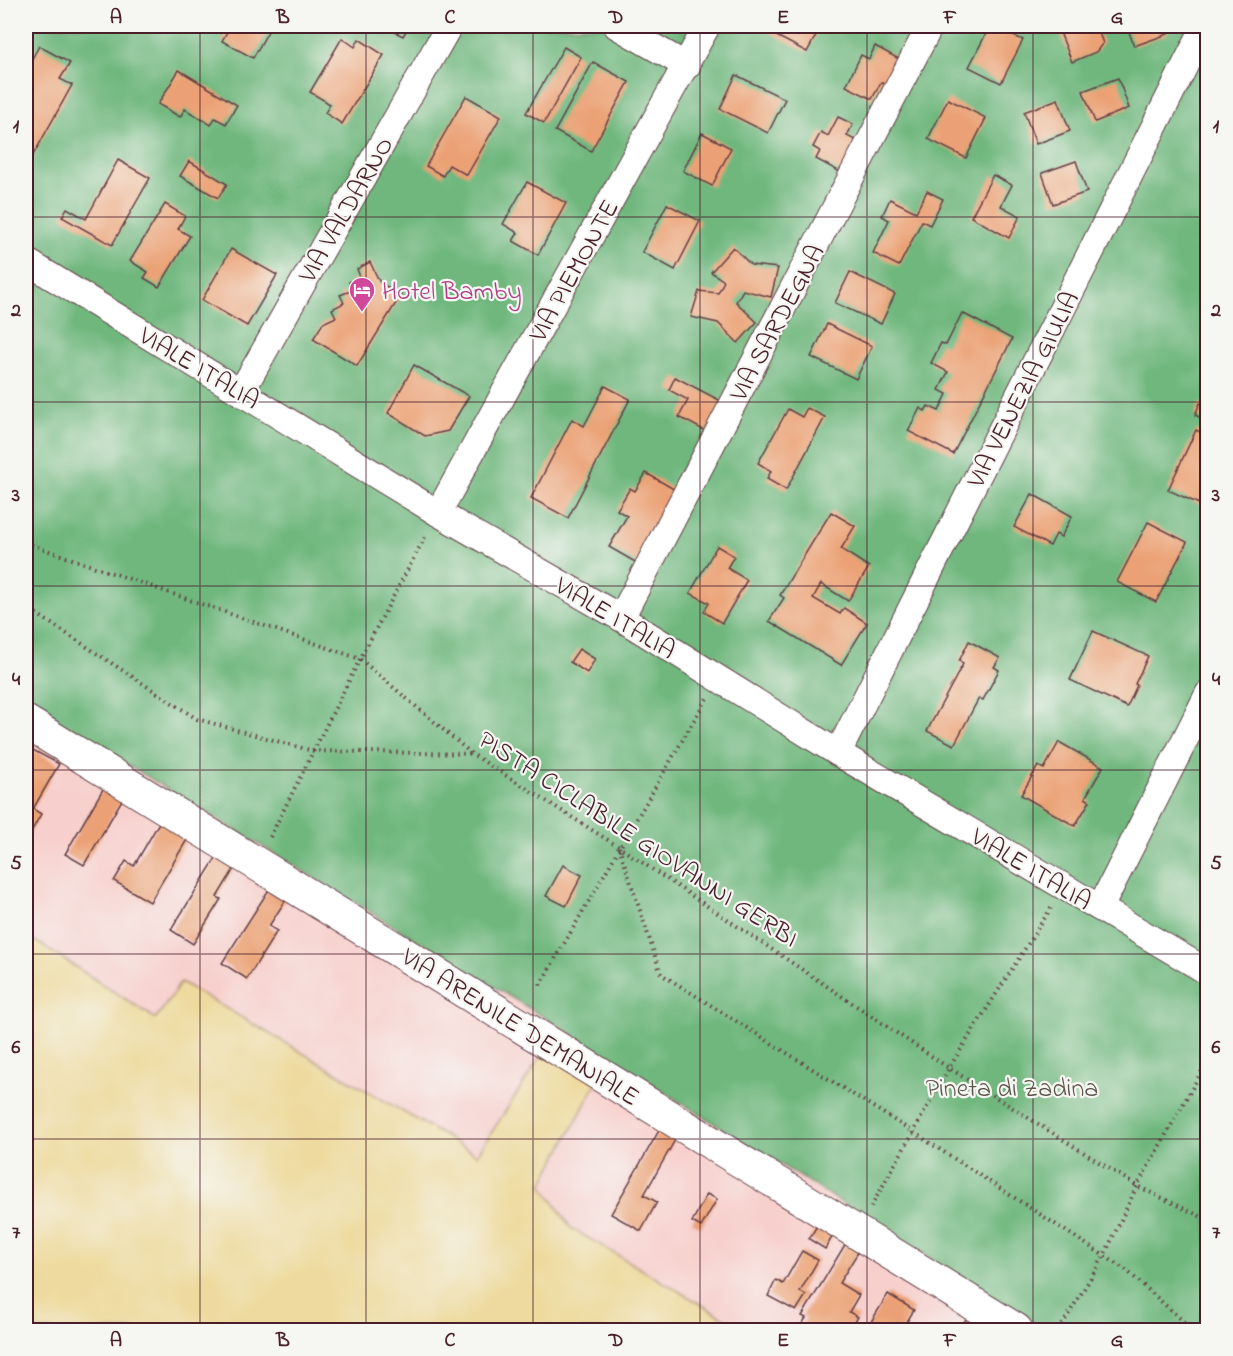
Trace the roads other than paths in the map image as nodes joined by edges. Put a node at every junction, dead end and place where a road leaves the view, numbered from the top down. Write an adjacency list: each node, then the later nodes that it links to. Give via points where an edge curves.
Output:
1 (450, 26): 8 (street, VIA VALDARNO)
2 (617, 26): 6 (street)
3 (707, 26): 6 (street, VIA PIEMONTE)
4 (930, 26): 10 (street, VIA SARDEGNA)
5 (1205, 26): 13 (street, VIA VENEZIA GIULIA)
6 (687, 66): 9 (street, VIA PIEMONTE)
7 (26, 261): 8 (street, VIALE ITALIA)
8 (241, 392): 9 (street, VIALE ITALIA)
9 (438, 513): 10 (street, VIALE ITALIA)
10 (621, 618): 13 (street, VIALE ITALIA)
11 (1208, 694): 14 (street)
12 (26, 722): 16 (street, VIA ARENILE DEMANIALE)
13 (838, 753): 14 (street, VIALE ITALIA)
14 (1100, 908): 15 (street, VIALE ITALIA)
15 (1208, 972)
16 (1016, 1330)

